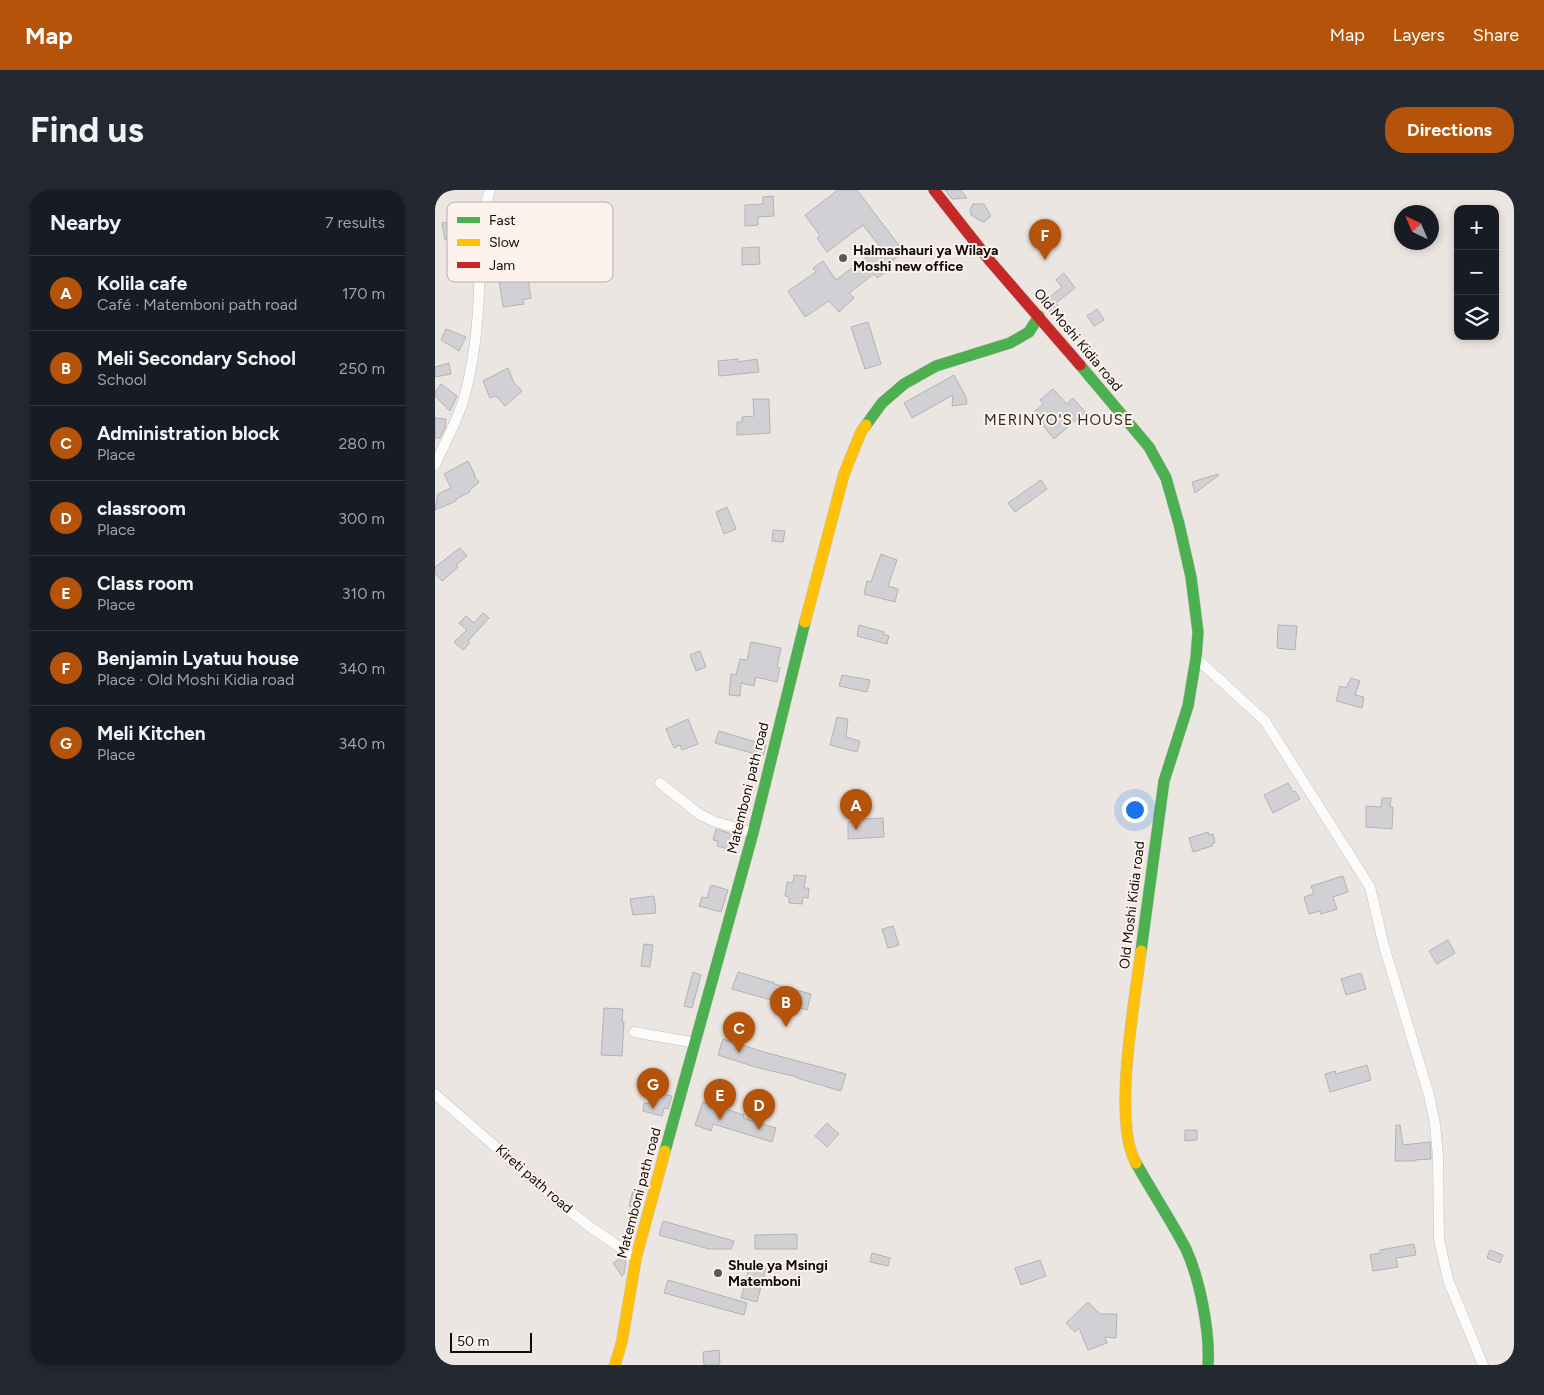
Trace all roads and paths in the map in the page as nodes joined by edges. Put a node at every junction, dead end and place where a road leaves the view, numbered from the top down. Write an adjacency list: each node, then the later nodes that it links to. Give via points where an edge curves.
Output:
1 (490, 190): 3 (street)
2 (934, 190): 5 (street, Old Moshi Kidia road)
3 (486, 202)
4 (479, 282): 6 (street, via 474,347 464,399)
5 (1039, 316): 7 (street, Old Moshi Kidia road, via 1149,447 1166,478 1191,577 1198,632); 9 (street, Matemboni path road, via 1029,332 1010,343 936,366 904,384 882,404 861,432 844,474)
6 (435, 465)
7 (1196, 658): 15 (street, Old Moshi Kidia road, via 1188,706 1165,781 1158,819 1126,1069 1126,1129 1132,1157 1186,1250 1200,1292 1209,1350); 16 (street, via 1265,721 1370,887 1435,1124 1439,1240 1448,1280)
8 (659, 783): 9 (street, via 699,814)
9 (753, 833): 11 (street, Matemboni path road)
10 (634, 1032): 11 (street)
11 (696, 1042): 13 (street, Matemboni path road)
12 (435, 1094): 13 (street, Kireti path road, via 567,1209)
13 (636, 1258): 14 (street, Matemboni path road)
14 (615, 1365)
15 (1208, 1365)
16 (1483, 1365)

